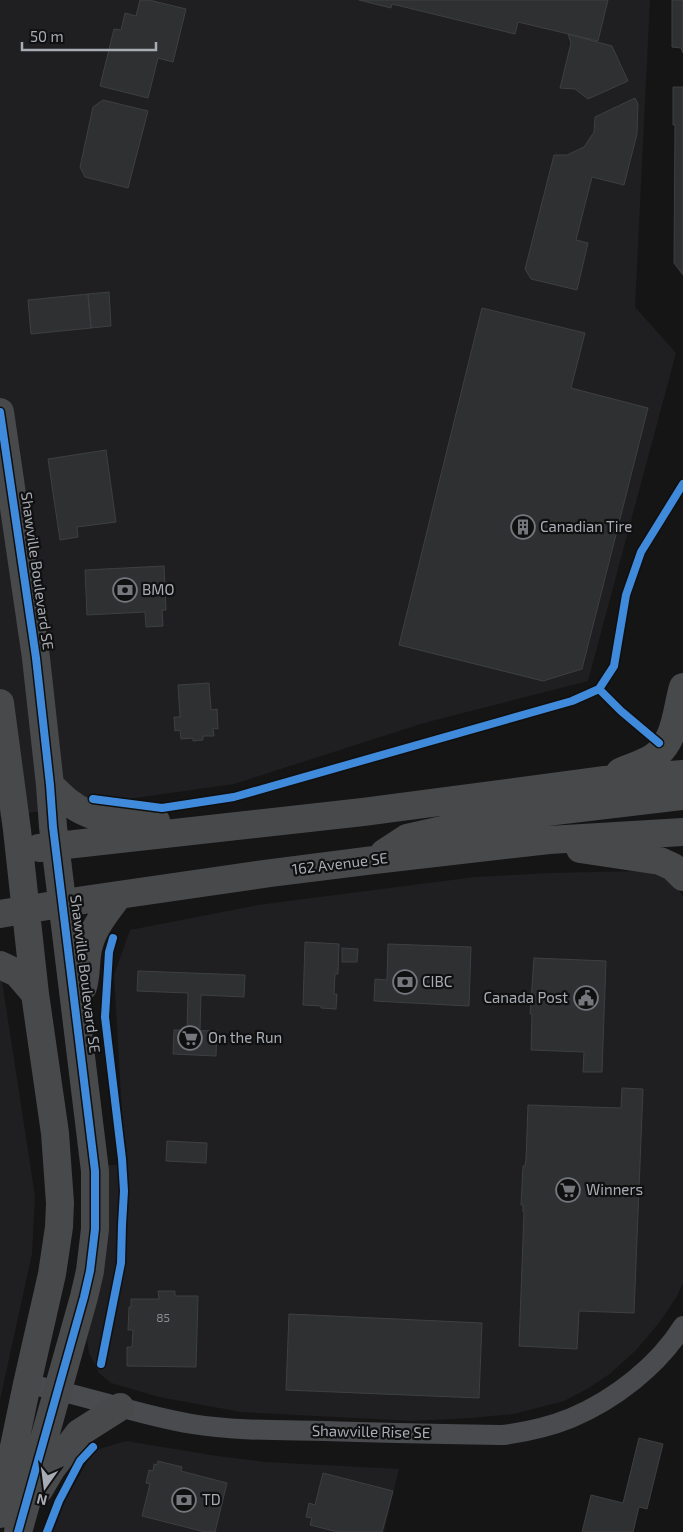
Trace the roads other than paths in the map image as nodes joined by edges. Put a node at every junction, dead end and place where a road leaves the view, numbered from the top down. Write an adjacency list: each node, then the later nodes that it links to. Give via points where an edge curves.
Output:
1 (0, 412): 6 (main road, Shawville Boulevard SE, via 29,600)
2 (683, 687): 5 (main road, via 673,729 662,751)
3 (0, 703): 12 (main road)
4 (683, 774): 5 (main road)
5 (605, 780): 8 (main road)
6 (50, 785): 8 (main road, via 88,814 140,821); 11 (main road, Shawville Boulevard SE)
7 (683, 796): 13 (main road, via 460,826 407,838)
8 (245, 826): 11 (main road)
9 (683, 832): 10 (main road, 162 Avenue SE)
10 (550, 840): 13 (main road, 162 Avenue SE); 14 (main road, via 586,851 660,861)
11 (55, 846): 12 (main road); 15 (main road, via 37,871); 17 (main road, Shawville Boulevard SE)
12 (10, 851): 15 (main road)
13 (374, 860): 16 (main road, 162 Avenue SE)
14 (683, 877)
15 (11, 883): 18 (main road)
16 (119, 895): 17 (main road, 162 Avenue SE); 21 (main road, via 92,935)
17 (62, 903): 18 (main road, 162 Avenue SE); 21 (main road, Shawville Boulevard SE)
18 (13, 912): 20 (main road)
19 (0, 964): 20 (main road, via 20,976)
20 (34, 994): 23 (main road, via 56,1133 60,1203 52,1274)
21 (76, 1010): 24 (main road, Shawville Boulevard SE, via 95,1171 96,1209 90,1271)
22 (683, 1326): 25 (street, Shawville Rise SE, via 665,1350 615,1394 570,1419 526,1432 250,1430 193,1425)
23 (27, 1384): 24 (street, Shawville Rise SE); 26 (main road)
24 (59, 1390): 25 (street, Shawville Rise SE); 26 (main road, Shawville Boulevard SE)
25 (120, 1407): 26 (main road, via 78,1433)
26 (14, 1521)

